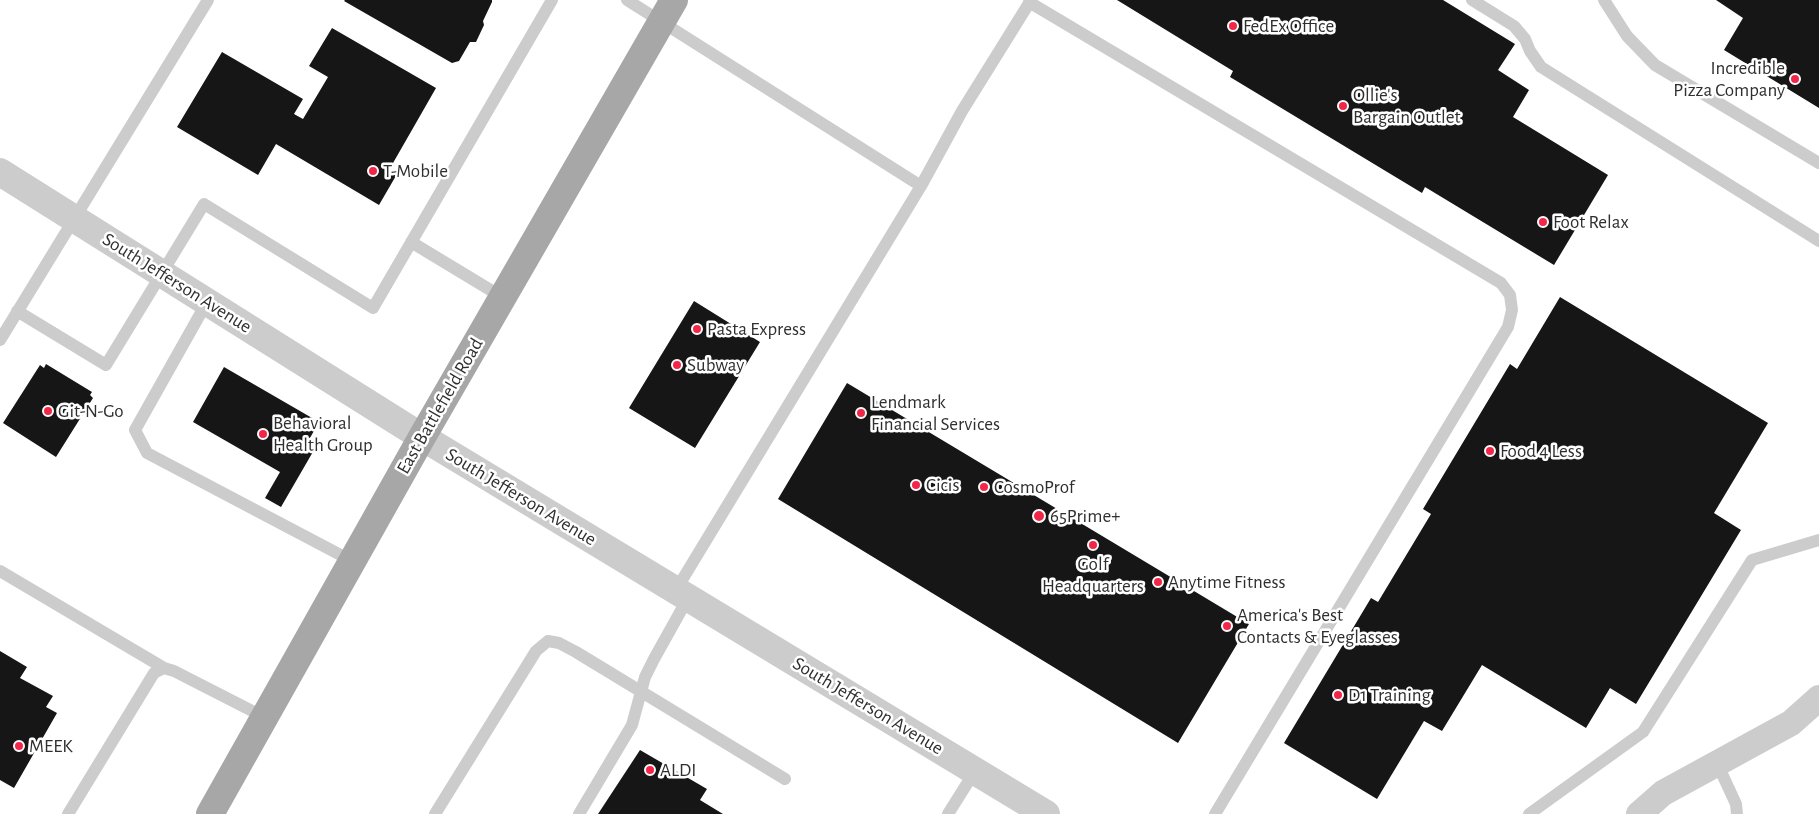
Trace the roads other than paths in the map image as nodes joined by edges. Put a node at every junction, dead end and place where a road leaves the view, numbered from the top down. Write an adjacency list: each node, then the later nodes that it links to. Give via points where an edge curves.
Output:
1 (208, 0): 11 (lane)
2 (552, 0): 13 (lane)
3 (627, 0): 7 (lane)
4 (1472, 0): 12 (lane, via 1514,26 1541,67)
5 (1604, 0): 8 (lane, via 1627,36 1655,65)
6 (1030, 1): 10 (lane, via 962,110); 37 (lane, via 1501,283 1510,295 1512,310 1508,327)
7 (667, 11): 10 (lane); 15 (main road, East Battlefield Road)
8 (1819, 163)
9 (0, 172): 11 (street, South Jefferson Avenue)
10 (921, 186): 23 (lane)
11 (74, 218): 14 (street, South Jefferson Avenue); 17 (lane)
12 (1819, 241)
13 (411, 242): 14 (lane, via 373,308 204,204); 15 (lane)
14 (162, 273): 16 (street, South Jefferson Avenue); 17 (lane, via 106,365)
15 (502, 297): 19 (main road, East Battlefield Road)
16 (208, 302): 19 (street, South Jefferson Avenue); 21 (lane, via 135,430 147,453)
17 (17, 311): 18 (lane)
18 (0, 340)
19 (422, 437): 21 (main road, East Battlefield Road); 23 (street, South Jefferson Avenue)
20 (1819, 540): 38 (lane, via 1752,560 1643,732)
21 (352, 561): 27 (main road, East Battlefield Road)
22 (0, 571): 24 (lane)
23 (682, 594): 25 (lane); 29 (street, South Jefferson Avenue)
24 (164, 668): 27 (lane); 31 (lane, via 154,673)
25 (641, 692): 30 (lane); 33 (lane, via 576,652 548,641 536,651); 34 (lane, via 632,725)
26 (1819, 698): 28 (street, via 1791,723)
27 (264, 717): 32 (main road, East Battlefield Road)
28 (1717, 763): 39 (street, via 1663,793); 40 (lane, via 1736,804)
29 (975, 771): 35 (lane); 36 (street, South Jefferson Avenue)
30 (785, 779)
31 (68, 814)
32 (210, 814)
33 (434, 814)
34 (579, 814)
35 (948, 814)
36 (1046, 814)
37 (1215, 814)
38 (1529, 814)
39 (1639, 814)
40 (1737, 814)

